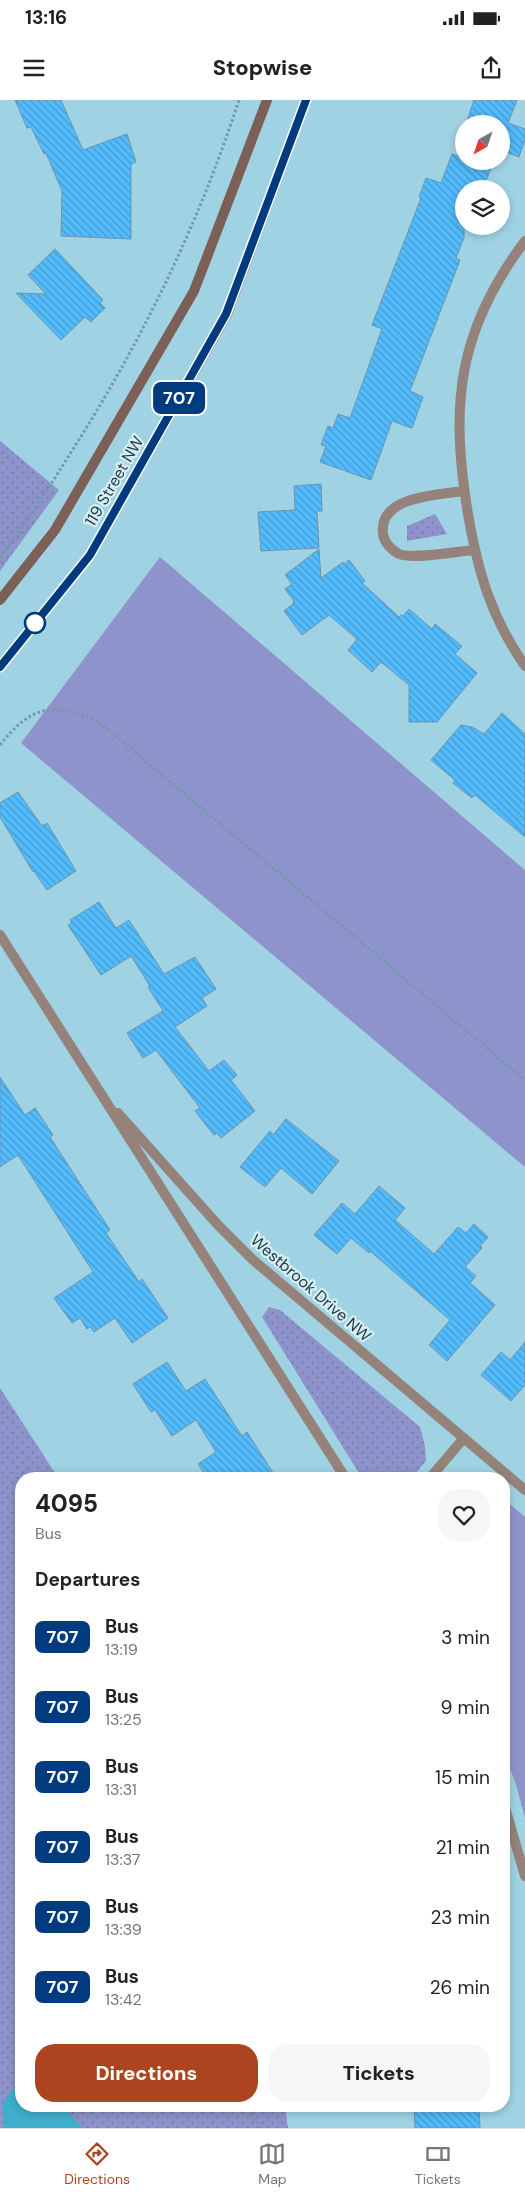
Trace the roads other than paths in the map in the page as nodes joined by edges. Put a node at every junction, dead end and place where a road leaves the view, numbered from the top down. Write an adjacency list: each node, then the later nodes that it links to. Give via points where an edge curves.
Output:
1 (268, 100): 6 (main road, 119 Street NW, via 194,292 55,530)
2 (306, 100): 8 (main road, 119 Street NW, via 226,314 90,555)
3 (525, 241): 4 (street, via 494,288 470,345 459,408)
4 (464, 491): 5 (street); 5 (street, via 396,505 382,527 383,539 399,554 410,556)
5 (475, 550): 7 (street, via 496,617)
6 (0, 600)
7 (525, 666)
8 (0, 667)
9 (0, 936): 10 (street, Westbrook Drive NW)
10 (97, 1090): 11 (street, Westbrook Drive NW, via 252,1259); 12 (street, Westbrook Drive NW)
11 (464, 1438): 13 (street); 14 (street, Westbrook Drive NW)
12 (342, 1472)
13 (435, 1472)
14 (504, 1472)
15 (510, 1477): 16 (street, Westbrook Drive NW)
16 (525, 1490)
17 (510, 1825): 18 (street)
18 (525, 1876)

